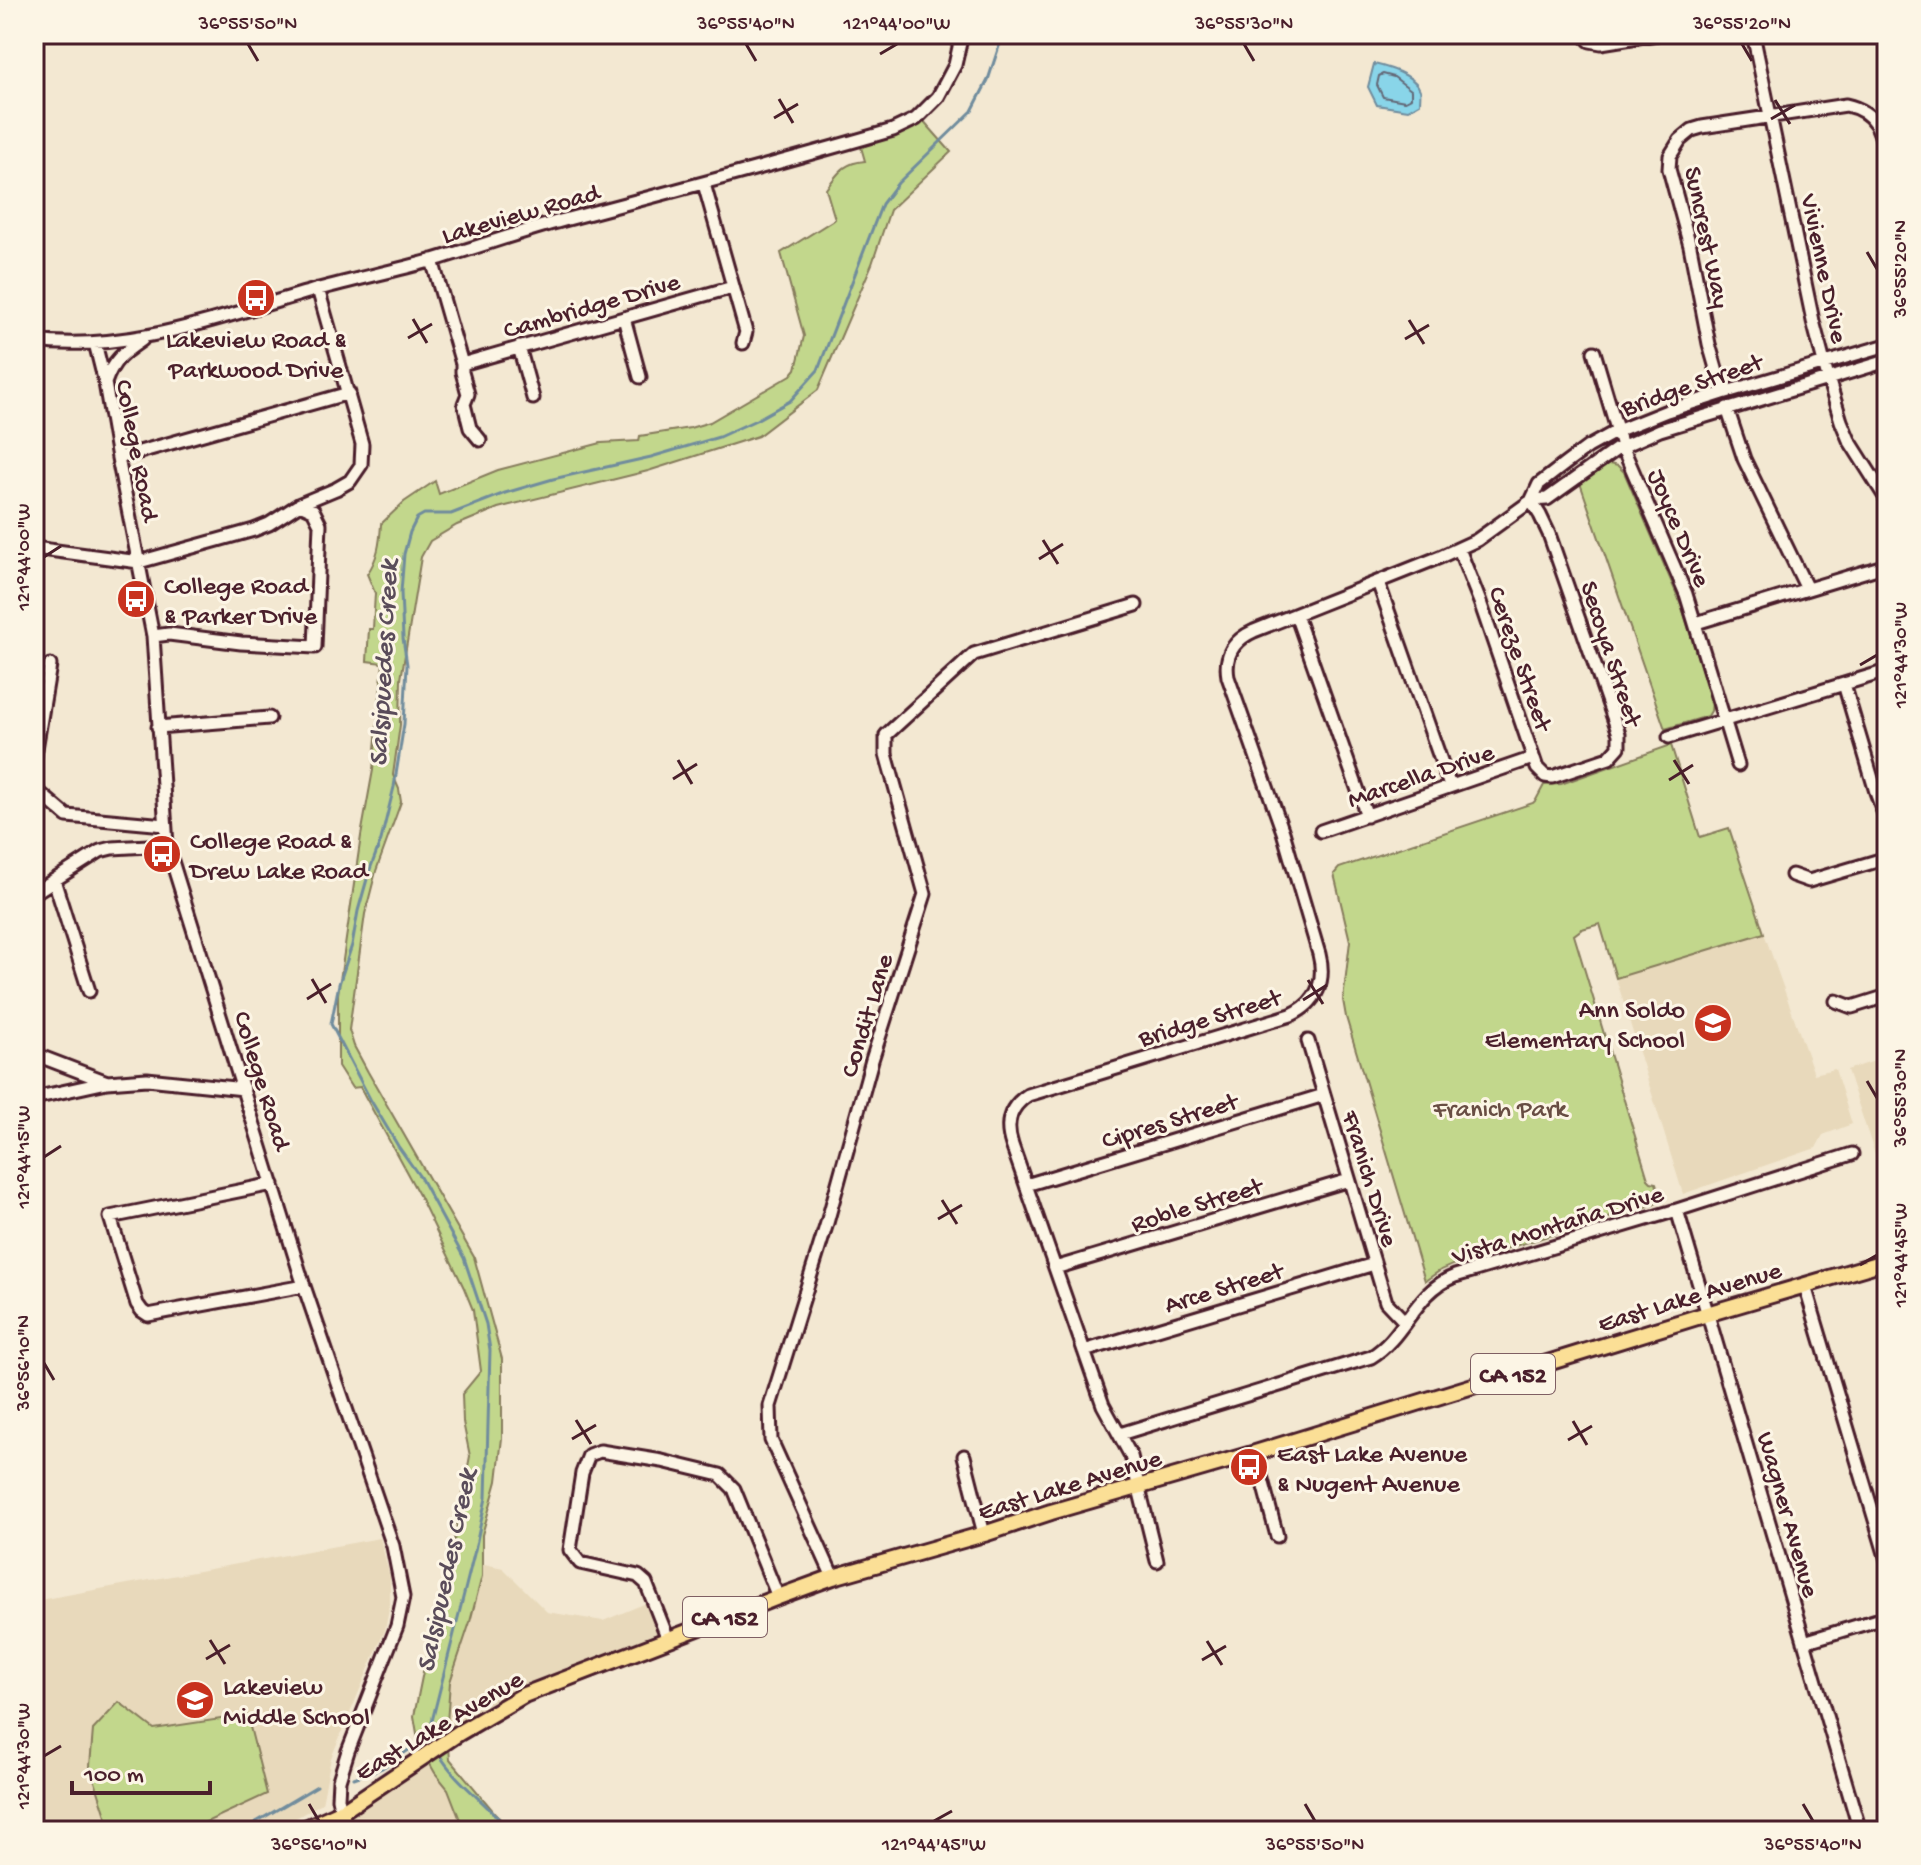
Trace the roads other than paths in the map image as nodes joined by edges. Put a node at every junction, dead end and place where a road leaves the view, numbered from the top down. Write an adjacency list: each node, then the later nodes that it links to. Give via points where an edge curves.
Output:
1 (962, 34): 7 (street, Lakeview Road, via 955,65 938,97 916,119)
2 (1583, 34): 3 (street, via 1598,43)
3 (1657, 34)
4 (1753, 34): 5 (street, Vivienne Drive)
5 (1771, 115): 6 (street, Suncrest Way, via 1854,107 1878,126); 20 (street, Vivienne Drive); 26 (street, Suncrest Way, via 1692,130 1676,144 1669,162)
6 (1887, 159)
7 (704, 184): 8 (street, Lakeview Road); 9 (street)
8 (432, 260): 10 (street, Lakeview Road); 21 (street)
9 (733, 287): 11 (street, Cambridge Drive); 15 (street, via 746,332)
10 (318, 289): 12 (street, Lakeview Road); 25 (street)
11 (624, 318): 17 (street, Cambridge Drive); 22 (street)
12 (147, 337): 14 (street, Lakeview Road); 24 (street, via 117,358)
13 (34, 341): 14 (street, Lakeview Road)
14 (95, 343): 24 (street, College Road)
15 (743, 343)
16 (1887, 345): 20 (street, Bridge Street)
17 (519, 347): 21 (street, Cambridge Drive); 27 (street)
18 (1594, 352): 29 (street, Joyce Drive)
19 (1887, 361): 23 (street, Bridge Street)
20 (1824, 363): 23 (street, Vivienne Drive); 26 (street, Bridge Street)
21 (462, 364): 30 (street, via 468,394 464,404 470,428)
22 (640, 377)
23 (1828, 378): 28 (street, Bridge Street); 34 (street, Vivienne Drive, via 1849,440)
24 (105, 383): 32 (street, College Road)
25 (349, 393): 32 (street); 33 (street, via 363,458 355,476)
26 (1723, 393): 29 (street, Bridge Street)
27 (533, 398)
28 (1727, 408): 31 (street, Bridge Street); 43 (street, via 1744,459)
29 (1617, 431): 31 (street, Joyce Drive); 35 (street, Bridge Street, via 1539,484)
30 (480, 440)
31 (1622, 446): 35 (street, Bridge Street, via 1547,499); 46 (street, Joyce Drive)
32 (118, 458): 40 (street, College Road)
33 (330, 492): 36 (street); 37 (street, via 322,502)
34 (1887, 500)
35 (1532, 501): 39 (street, Bridge Street); 58 (street, Secoya Street, via 1549,534 1620,739 1609,758)
36 (300, 504): 37 (street, via 316,514); 40 (street, via 262,527)
37 (320, 531): 47 (street, via 315,647)
38 (34, 548): 40 (street)
39 (1459, 549): 42 (street, Bridge Street); 55 (street, Cereze Street)
40 (139, 562): 47 (street, College Road)
41 (1887, 565): 43 (street)
42 (1378, 582): 45 (street, Bridge Street); 59 (street)
43 (1807, 589): 46 (street)
44 (1136, 605): 100 (street, Condit Lane, via 974,654 886,735 886,754 925,894 770,1406 771,1440)
45 (1296, 615): 61 (street); 82 (street, Bridge Street, via 1239,640 1227,671 1307,910 1321,963 1318,991 1306,1006 1286,1017 1024,1098 1008,1125)
46 (1696, 623): 52 (street, Joyce Drive)
47 (153, 636): 53 (street, College Road)
48 (50, 665): 56 (street)
49 (1887, 671): 50 (street)
50 (1844, 684): 52 (street); 62 (street)
51 (269, 718): 53 (street)
52 (1724, 719): 54 (street); 57 (street, Joyce Drive)
53 (158, 727): 63 (street, College Road)
54 (1669, 737)
55 (1533, 758): 58 (street, Cereze Street); 59 (street, Marcella Drive)
56 (34, 761)
57 (1738, 765)
58 (1548, 777)
59 (1450, 786): 61 (street, Marcella Drive)
60 (34, 788): 63 (street, via 67,816)
61 (1367, 816): 64 (street, Marcella Drive)
62 (1887, 822)
63 (165, 825): 65 (street, College Road)
64 (1321, 831)
65 (167, 845): 68 (street, via 100,851); 76 (street, College Road)
66 (1887, 858): 67 (street, via 1809,881)
67 (1792, 875)
68 (54, 880): 69 (street); 70 (street)
69 (34, 893)
70 (89, 991)
71 (1887, 996): 72 (street, via 1852,1007)
72 (1836, 1001)
73 (1308, 1041): 77 (street, Franich Drive)
74 (34, 1054): 75 (street)
75 (107, 1082): 76 (street, via 155,1079); 78 (street)
76 (244, 1089): 81 (street, College Road)
77 (1324, 1095): 80 (street, Franich Drive); 82 (street, Cipres Street)
78 (34, 1098)
79 (1852, 1154): 83 (street, Vista Montaña Drive)
80 (1349, 1180): 85 (street, Franich Drive); 86 (street, Roble Street)
81 (273, 1184): 87 (street, College Road); 87 (street, via 110,1217 137,1304 148,1315)
82 (1026, 1185): 86 (street, Bridge Street)
83 (1677, 1210): 89 (street, Wagner Avenue); 90 (street, Vista Montaña Drive, via 1455,1276 1427,1294)
84 (1887, 1261): 88 (main road, East Lake Avenue / CA 152)
85 (1374, 1264): 90 (street, Franich Drive, via 1386,1302); 91 (street, Arce Street)
86 (1055, 1268): 91 (street, Bridge Street)
87 (304, 1286): 105 (street, College Road, via 393,1546 403,1597 339,1780)
88 (1805, 1286): 89 (main road, East Lake Avenue / CA 152); 98 (street)
89 (1707, 1314): 93 (main road, East Lake Avenue / CA 152); 104 (street, Wagner Avenue)
90 (1405, 1322): 92 (street, Vista Montaña Drive, via 1371,1357)
91 (1084, 1351): 92 (street, Bridge Street, via 1106,1412)
92 (1120, 1434): 95 (street, Bridge Street)
93 (1255, 1453): 95 (main road, East Lake Avenue / CA 152); 97 (street)
94 (964, 1456): 96 (street)
95 (1139, 1487): 96 (main road, East Lake Avenue / CA 152); 99 (street, Bridge Street)
96 (984, 1534): 100 (main road, East Lake Avenue / CA 152)
97 (1277, 1536)
98 (1887, 1560)
99 (1157, 1561)
100 (833, 1577): 101 (main road, East Lake Avenue / CA 152)
101 (778, 1597): 103 (main road, East Lake Avenue / CA 152); 103 (street, via 734,1489 720,1475 600,1451 589,1455 570,1550 580,1563 638,1576 646,1583)
102 (1887, 1617): 104 (street)
103 (668, 1639): 105 (main road, East Lake Avenue / CA 152, via 524,1695)
104 (1804, 1642): 108 (street, Wagner Avenue)
105 (341, 1812): 106 (main road, East Lake Avenue / CA 152); 107 (main road)
106 (299, 1831)
107 (345, 1831)
108 (1860, 1831)

